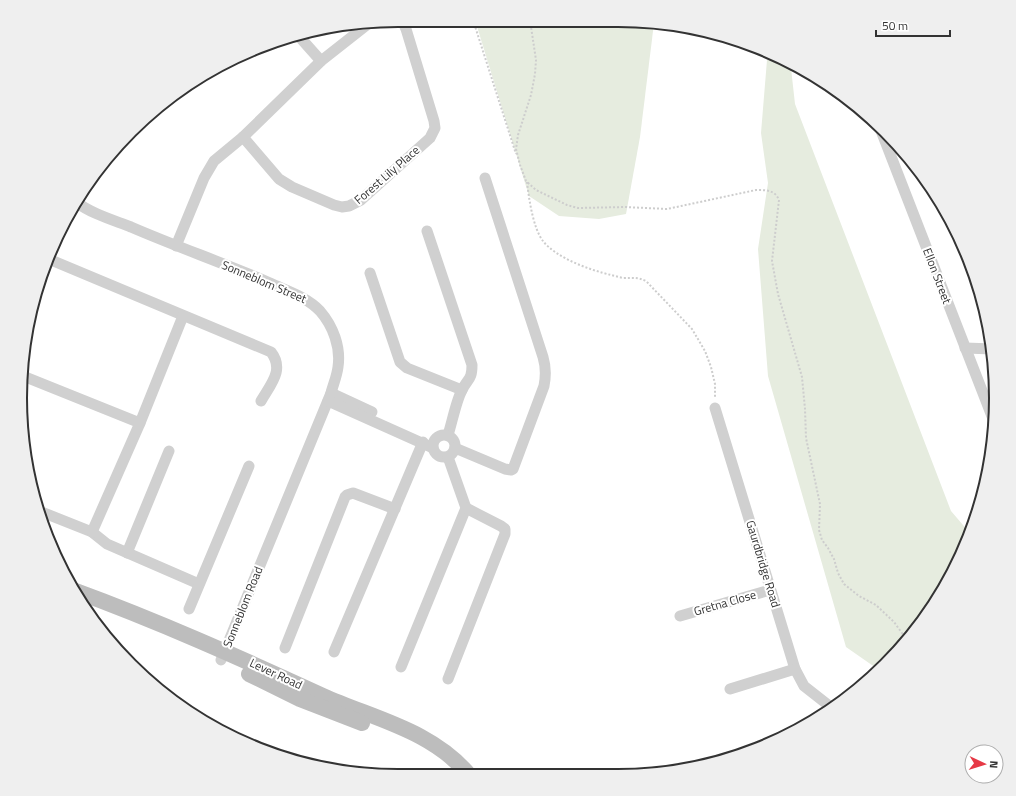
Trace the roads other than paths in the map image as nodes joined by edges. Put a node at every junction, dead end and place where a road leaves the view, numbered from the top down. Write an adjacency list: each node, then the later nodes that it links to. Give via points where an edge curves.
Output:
1 (405, 27): 5 (street, Forest Lily Place, via 433,113 435,128 430,138 361,200 342,207 292,187 279,179)
2 (362, 29): 4 (street)
3 (302, 40): 4 (street)
4 (321, 61): 5 (street)
5 (243, 137): 10 (street, via 214,161 208,170)
6 (885, 141): 14 (street, Ellon Street)
7 (485, 178): 28 (street, via 543,356 546,374 544,386 513,469 505,469)
8 (82, 205): 10 (street, Sonneblom Street)
9 (427, 231): 17 (street, via 471,360 470,380)
10 (176, 246): 18 (street, Sonneblom Street, via 299,296 320,311 334,333 339,355)
11 (53, 261): 13 (street)
12 (370, 274): 17 (street, via 400,362 407,368)
13 (183, 316): 19 (street, via 271,352 276,358 277,369); 23 (street)
14 (965, 348): 15 (street); 21 (street, Ellon Street)
15 (986, 349)
16 (28, 378): 23 (street)
17 (462, 390): 24 (street)
18 (330, 397): 22 (street); 35 (street, Sonneblom Street)
19 (261, 401)
20 (715, 408): 37 (street, Gaurdbridge Road)
21 (989, 408)
22 (367, 414): 25 (street); 26 (street)
23 (140, 423): 33 (street)
24 (448, 435): 26 (street, via 440,435); 28 (street, via 454,440)
25 (422, 442): 26 (street); 31 (street)
26 (434, 444): 28 (street, via 440,457)
27 (168, 451): 34 (street)
28 (452, 452): 30 (street)
29 (249, 466): 36 (street)
30 (466, 508): 45 (street); 47 (street, via 502,526 505,534)
31 (395, 509): 42 (street, via 353,493 345,497); 43 (street)
32 (46, 514): 33 (street)
33 (92, 532): 34 (street, via 107,544)
34 (127, 553): 36 (street)
35 (265, 553): 44 (street, Sonneblom Road)
36 (199, 584): 40 (street)
37 (770, 590): 41 (street, Gretna Close); 46 (street, Gaurdbridge Road)
38 (83, 594): 44 (main road, Lever Road, via 126,609)
39 (89, 603): 44 (main road, Lever Road)
40 (189, 609)
41 (680, 616)
42 (285, 648)
43 (334, 652)
44 (223, 656): 50 (main road, Lever Road, via 300,699 433,752); 51 (main road, Lever Road, via 402,727 438,746)
45 (401, 667)
46 (795, 669): 48 (street); 49 (street, Gaurdbridge Road, via 804,686)
47 (448, 679)
48 (730, 690)
49 (827, 704)
50 (453, 769)
51 (463, 769)

